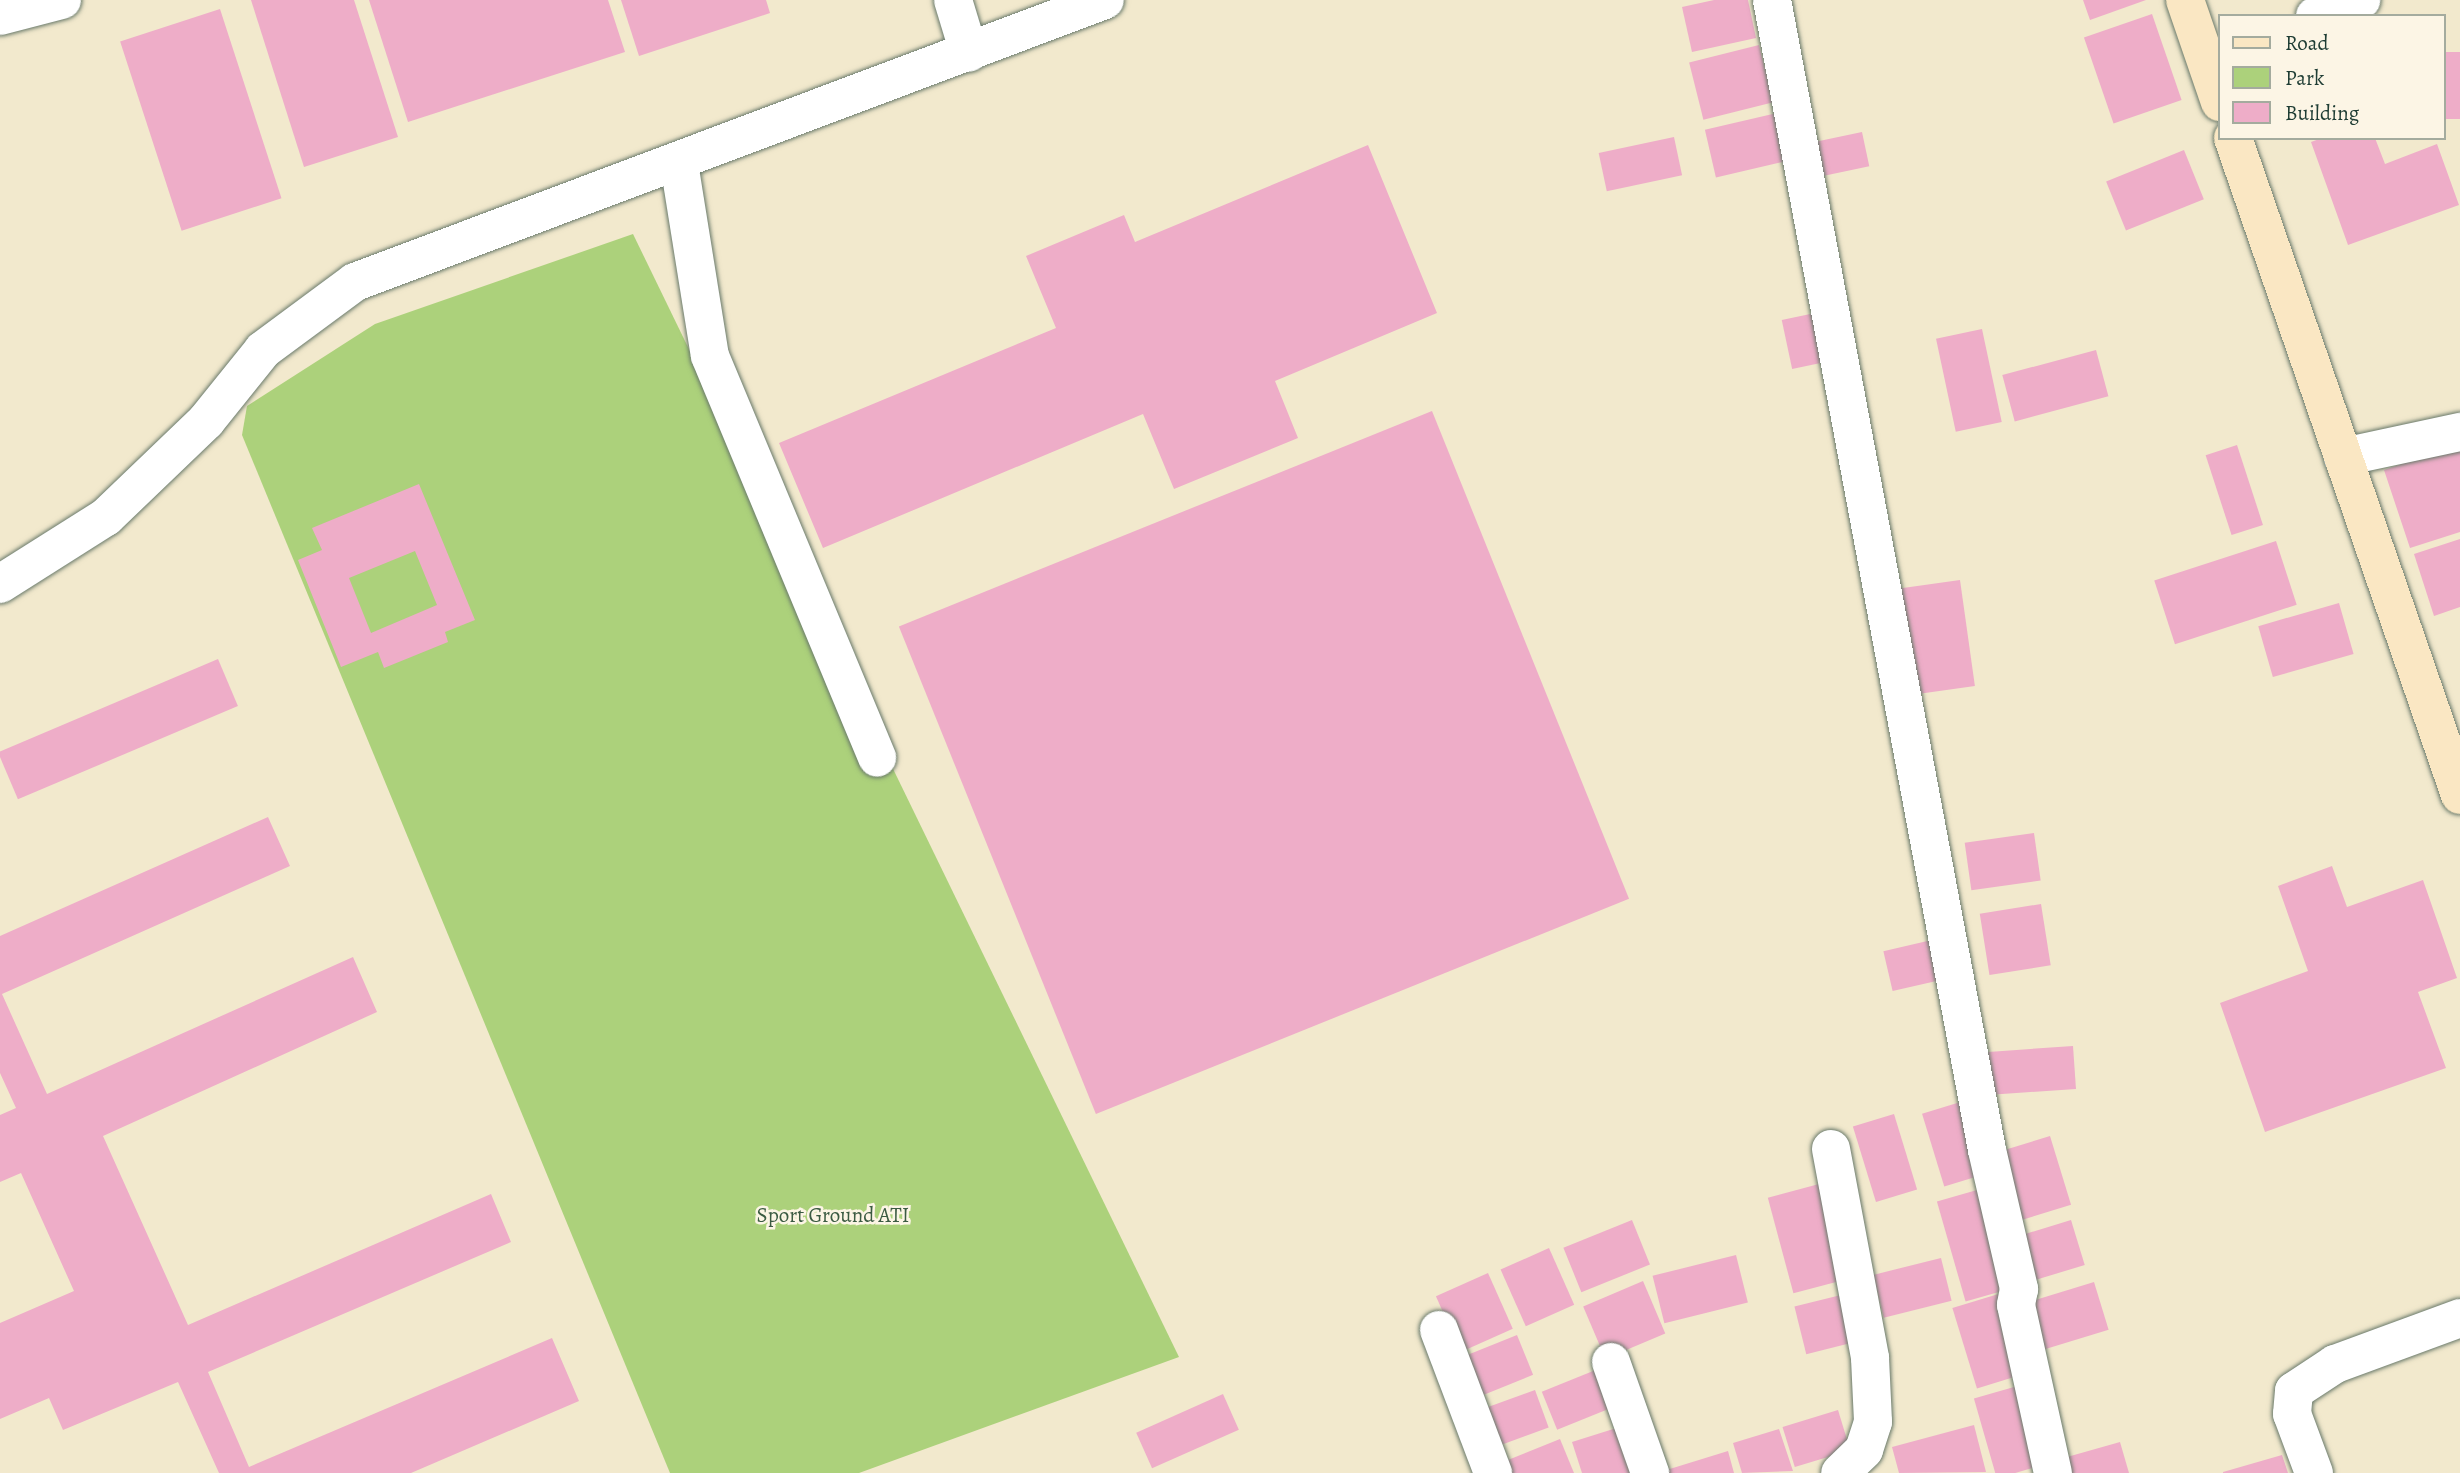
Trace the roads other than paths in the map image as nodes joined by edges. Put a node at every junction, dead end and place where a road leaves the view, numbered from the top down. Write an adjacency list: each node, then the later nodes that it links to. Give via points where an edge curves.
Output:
1 (62, 0): 8 (street)
2 (953, 0): 10 (street)
3 (1105, 0): 10 (street)
4 (1772, 0): 28 (street, via 1984,1137 2019,1289 2016,1305)
5 (2185, 0): 9 (street)
6 (2361, 0): 7 (street)
7 (2321, 14)
8 (0, 16)
9 (2212, 51): 11 (street)
10 (969, 53): 13 (street)
11 (2218, 89)
12 (2234, 140): 15 (street)
13 (679, 163): 16 (street, via 355,282 263,350 206,421 106,517); 17 (street, via 709,356)
14 (2460, 432): 15 (street)
15 (2343, 457): 18 (street)
16 (0, 584)
17 (877, 758)
18 (2460, 795)
19 (1831, 1149): 23 (street, via 1870,1358)
20 (2460, 1318): 29 (street, via 2335,1364 2294,1391 2292,1414)
21 (1438, 1330): 24 (street)
22 (1611, 1362): 25 (street)
23 (1873, 1422): 26 (street, via 1864,1450); 27 (street)
24 (1493, 1473)
25 (1650, 1473)
26 (1840, 1473)
27 (1883, 1473)
28 (2053, 1473)
29 (2314, 1473)

